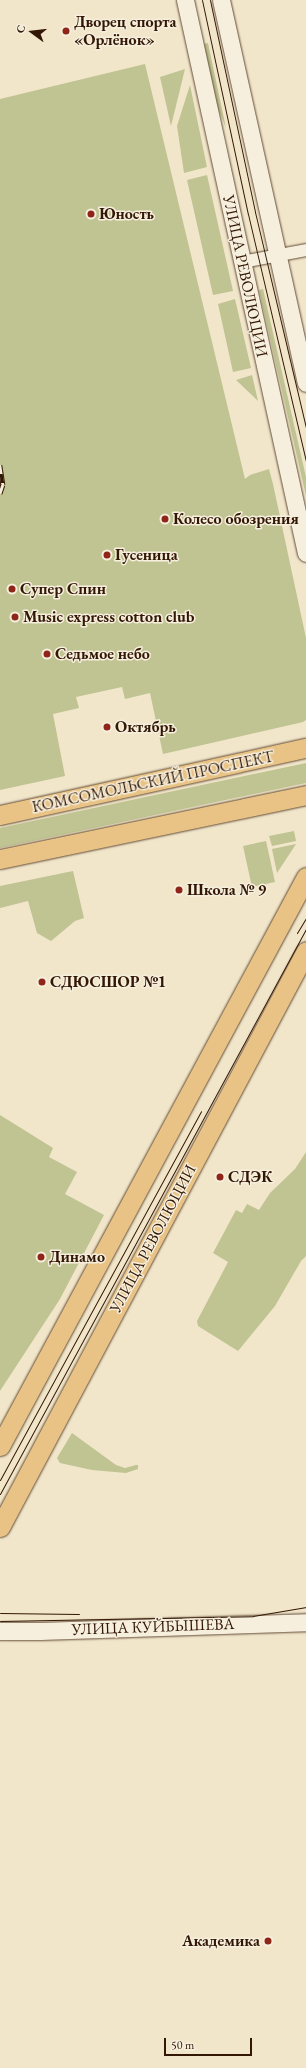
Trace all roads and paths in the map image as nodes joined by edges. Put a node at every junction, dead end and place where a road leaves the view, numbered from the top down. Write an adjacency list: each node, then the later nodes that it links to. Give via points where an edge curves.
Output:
1 (185, 0): 5 (main road, УЛИЦА РЕВОЛЮЦИИ)
2 (221, 0): 4 (main road)
3 (306, 250): 4 (street)
4 (278, 255): 5 (street); 6 (main road)
5 (242, 262): 7 (main road, УЛИЦА РЕВОЛЮЦИИ)
6 (306, 383)
7 (306, 553)
8 (306, 748): 12 (main road, КОМСОМОЛЬСКИЙ ПРОСПЕКТ)
9 (306, 795): 10 (main road)
10 (287, 799): 11 (main road); 13 (main road)
11 (306, 808)
12 (0, 815)
13 (0, 859)
14 (306, 877): 16 (main road)
15 (306, 951): 17 (main road, УЛИЦА РЕВОЛЮЦИИ)
16 (0, 1446)
17 (0, 1527)
18 (306, 1622): 19 (main road, УЛИЦА КУЙБЫШЕВА)
19 (0, 1631)

